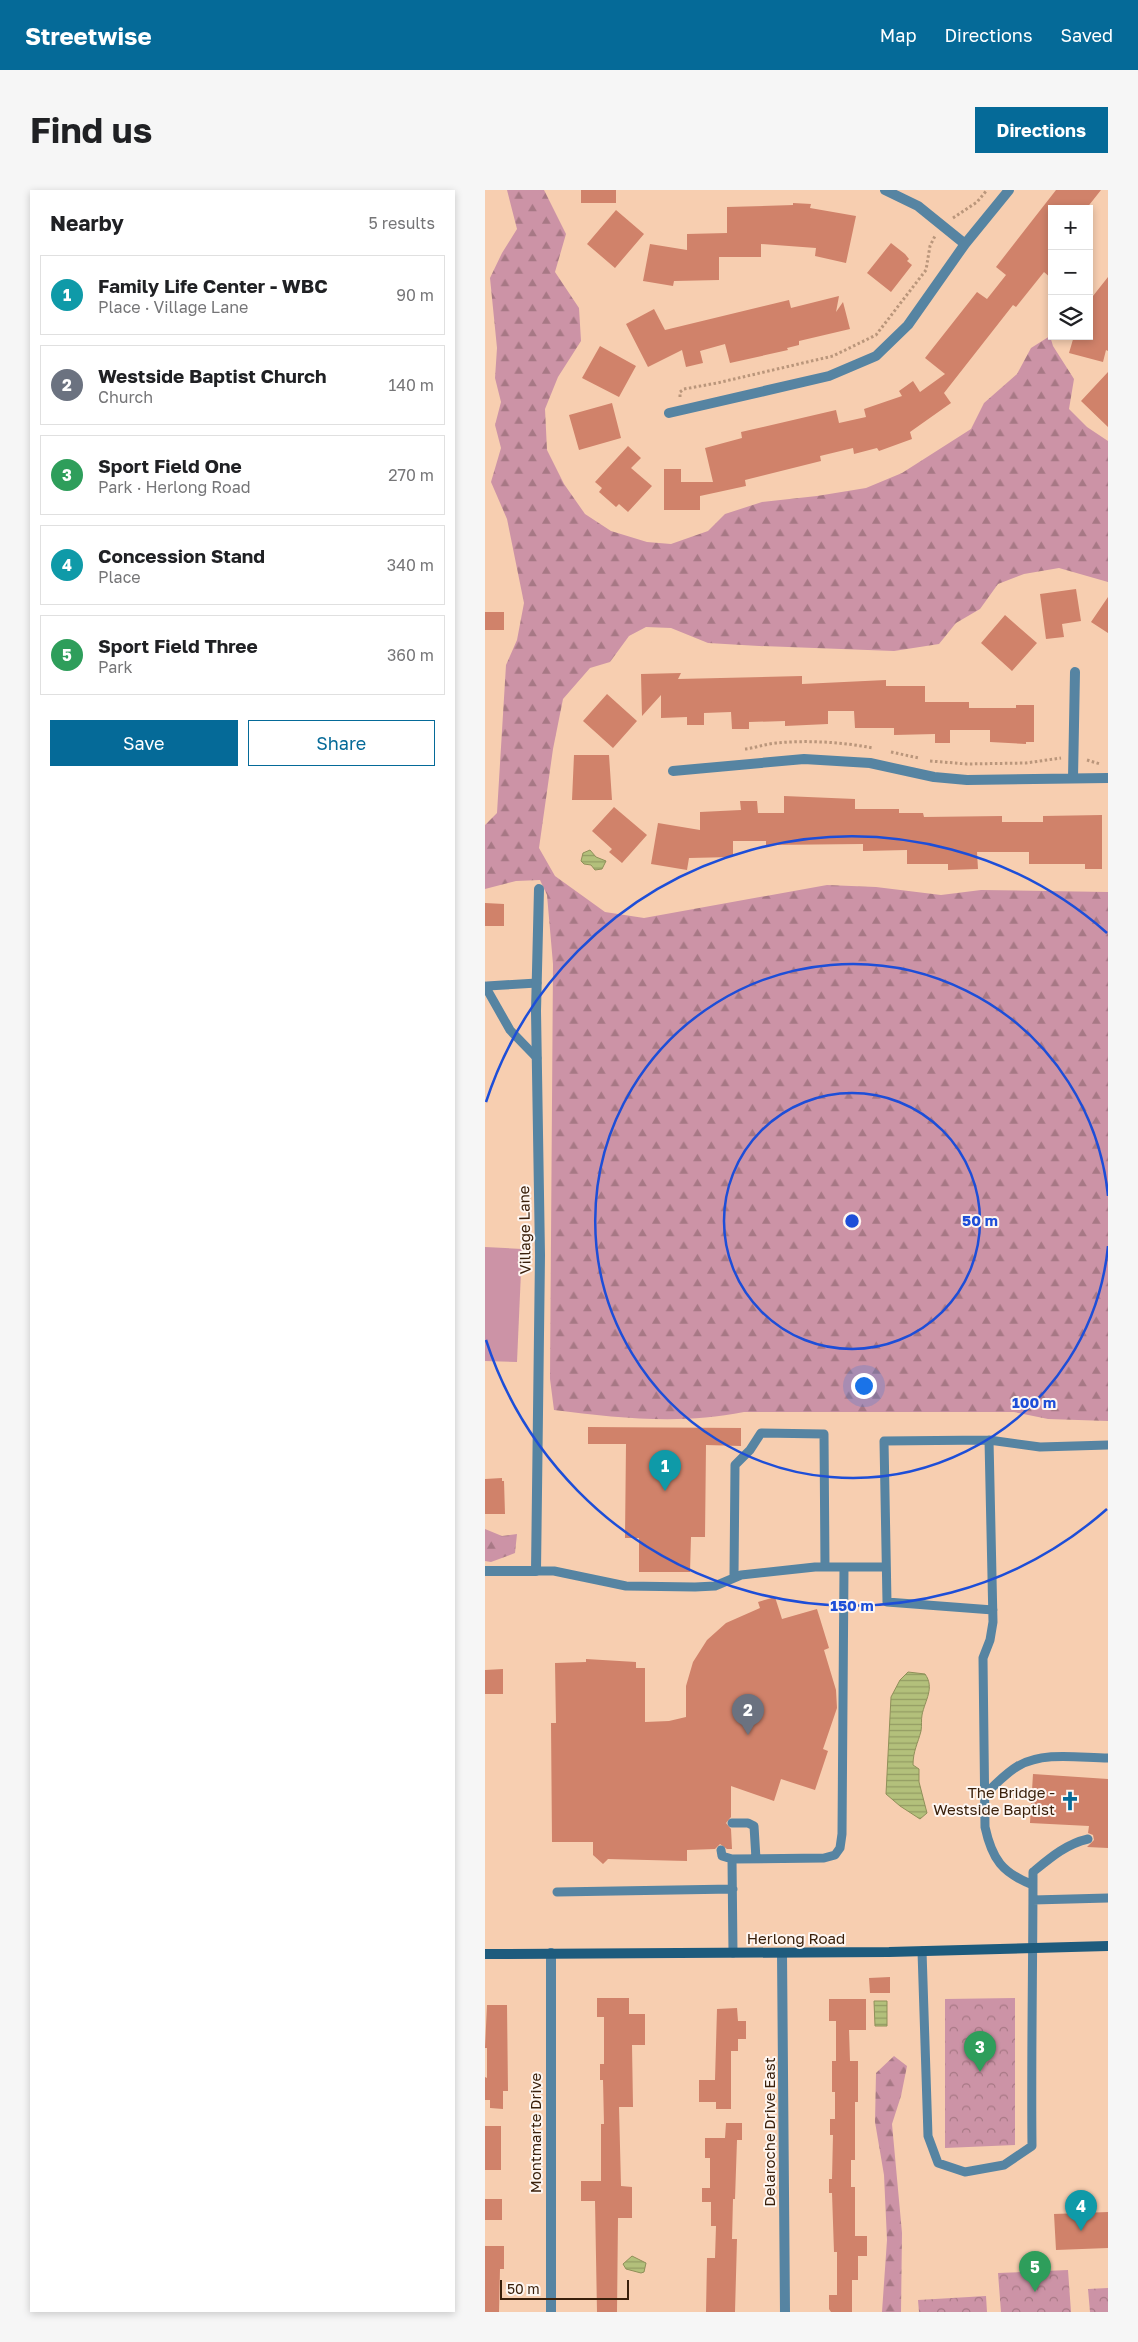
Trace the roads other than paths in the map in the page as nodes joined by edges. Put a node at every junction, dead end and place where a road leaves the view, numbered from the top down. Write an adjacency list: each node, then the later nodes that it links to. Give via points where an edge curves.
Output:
1 (885, 190): 3 (street, via 917,206)
2 (1009, 190): 3 (street)
3 (965, 244): 4 (street, via 908,325 875,356 829,376)
4 (669, 413)
5 (1075, 672): 7 (street)
6 (673, 771): 7 (street, via 804,759 870,763 934,777 967,780)
7 (1073, 778): 8 (street)
8 (1108, 778)
9 (539, 889): 10 (street, Village Lane)
10 (537, 983): 11 (lane); 12 (street, Village Lane)
11 (486, 986): 12 (lane, via 510,1030)
12 (537, 1058): 18 (street, Village Lane, via 540,1255)
13 (989, 1440): 14 (lane, via 1040,1447); 17 (lane, via 884,1441); 21 (lane)
14 (1108, 1445)
15 (844, 1566): 16 (lane); 17 (lane); 28 (lane, via 840,1848 835,1855 824,1858)
16 (825, 1567): 20 (lane); 20 (lane, via 824,1434 761,1433 735,1465)
17 (885, 1567): 21 (lane, via 887,1602)
18 (536, 1570): 19 (street); 20 (lane, via 626,1586 707,1586)
19 (485, 1572)
20 (735, 1577)
21 (993, 1610): 23 (lane, via 990,1640 983,1658)
22 (1108, 1758): 23 (lane, via 1042,1758 1017,1767)
23 (985, 1794): 29 (lane, via 985,1827 998,1863 1014,1878)
24 (733, 1823): 28 (lane, via 754,1826)
25 (1088, 1839): 29 (lane, via 1056,1853 1033,1872)
26 (721, 1850): 27 (lane, via 722,1856)
27 (733, 1859): 28 (lane); 30 (lane)
28 (757, 1859)
29 (1033, 1885): 33 (lane)
30 (733, 1889): 31 (lane); 38 (lane)
31 (557, 1892)
32 (1108, 1898): 33 (lane)
33 (1033, 1900): 35 (lane)
34 (1108, 1946): 35 (street, Herlong Road)
35 (1033, 1948): 36 (street, Herlong Road); 36 (lane, via 1030,2017 1032,2146 1004,2165 965,2172 938,2163 928,2136)
36 (922, 1951): 39 (street, Herlong Road)
37 (551, 1953): 38 (street, Herlong Road); 40 (street, Herlong Road); 41 (street, Montmarte Drive)
38 (733, 1953): 39 (street, Herlong Road)
39 (782, 1953): 42 (street, Delaroche Drive East)
40 (485, 1954)
41 (551, 2312)
42 (785, 2312)

